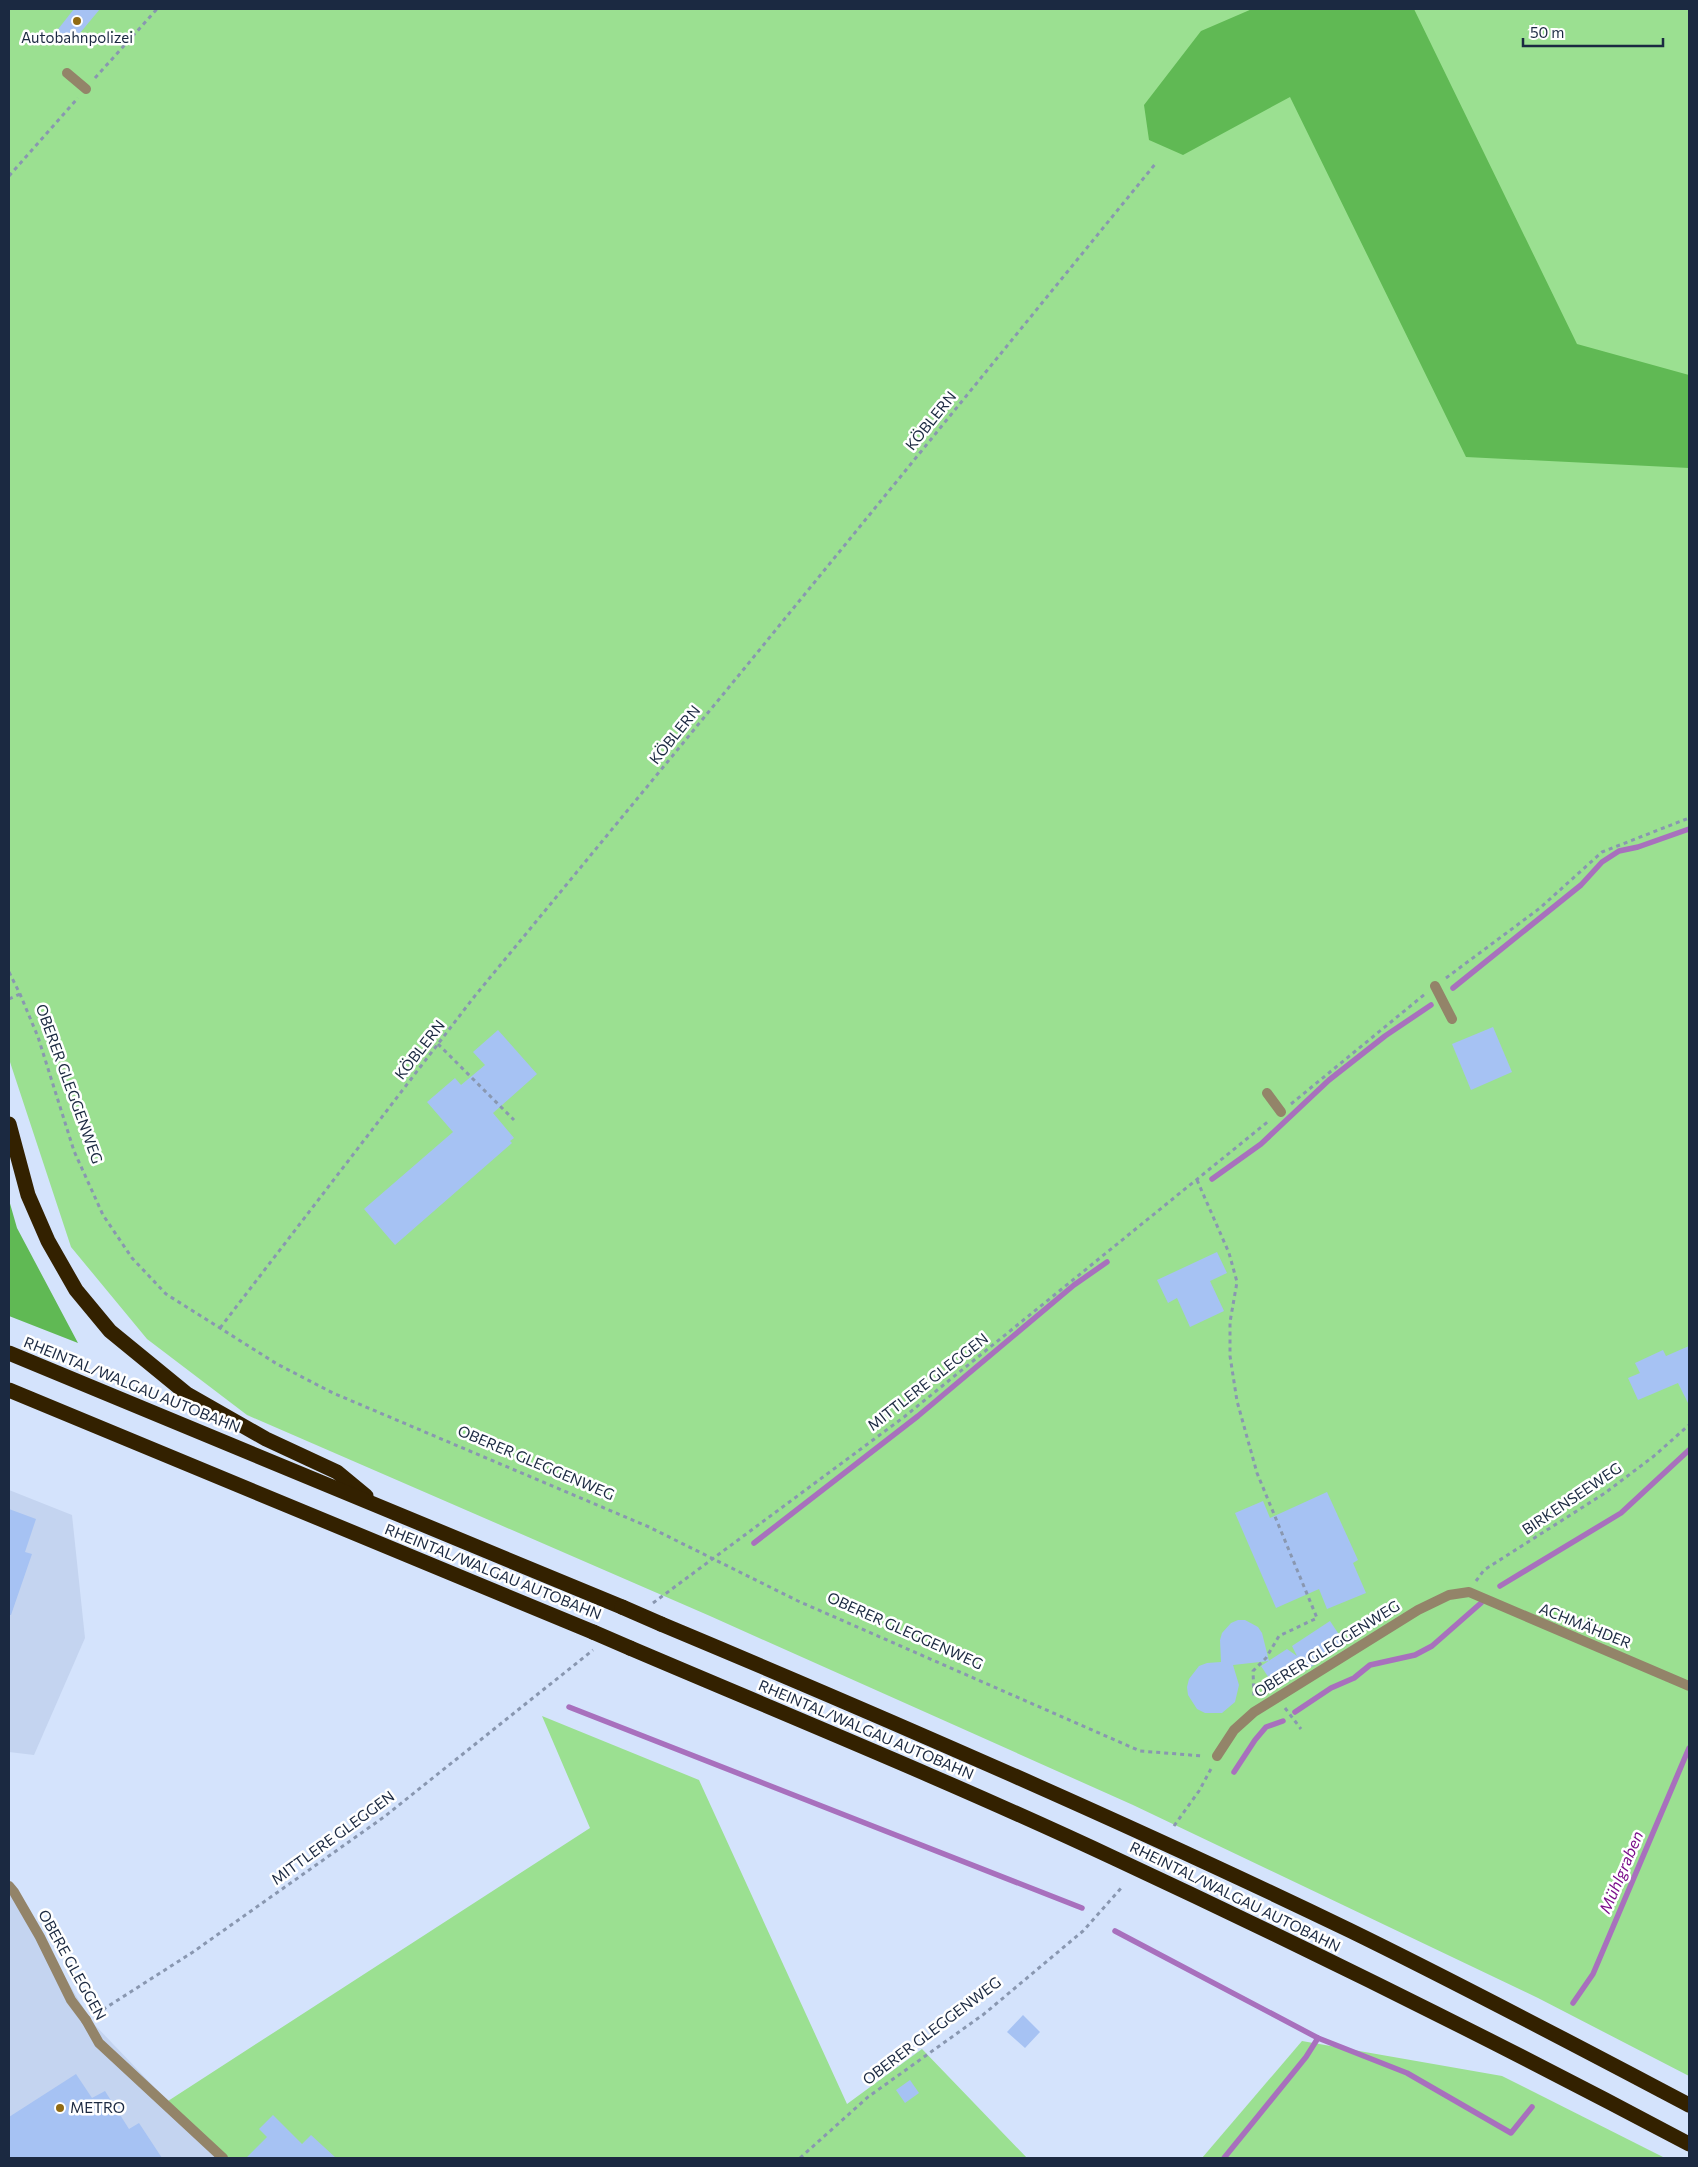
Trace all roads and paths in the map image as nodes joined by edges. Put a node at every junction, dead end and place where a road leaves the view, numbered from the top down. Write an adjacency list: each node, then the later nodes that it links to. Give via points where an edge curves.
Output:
1 (67, 73): 2 (street)
2 (86, 88)
3 (1156, 163): 9 (path, KÖBLERN)
4 (9, 972): 6 (path, OBERER GLEGGENWEG)
5 (1435, 986): 8 (street)
6 (20, 994): 7 (path); 14 (path, OBERER GLEGGENWEG, via 38,1038 74,1151 103,1215 132,1258 166,1294)
7 (9, 999)
8 (1452, 1020)
9 (438, 1044): 12 (path); 14 (path, KÖBLERN)
10 (1266, 1093): 11 (street)
11 (1281, 1112)
12 (514, 1120)
13 (9, 1124): 18 (highway, via 28,1195 48,1241 76,1290 110,1331 187,1394 266,1439 337,1472)
14 (220, 1328): 19 (path, OBERER GLEGGENWEG, via 277,1364 333,1393 649,1527)
15 (9, 1353): 18 (highway, RHEINTAL/WALGAU AUTOBAHN)
16 (9, 1390): 33 (highway, RHEINTAL/WALGAU AUTOBAHN, bridge, via 593,1632 1117,1859 1577,2084)
17 (1689, 1425): 20 (path, BIRKENSEEWEG, via 1605,1493 1484,1570)
18 (376, 1505): 32 (highway, RHEINTAL/WALGAU AUTOBAHN, bridge, via 834,1696 1075,1802 1350,1931)
19 (714, 1558): 21 (path, MITTLERE GLEGGEN); 25 (path, MITTLERE GLEGGEN, via 904,1417 1197,1180 1229,1253 1237,1282 1230,1322 1230,1356 1237,1401 1257,1473 1317,1618 1279,1636 1266,1658 1253,1671); 27 (path, OBERER GLEGGENWEG, via 798,1600 1140,1750)
20 (1469, 1592): 23 (street, ACHMÄHDER); 24 (street, OBERER GLEGGENWEG, via 1449,1595 1418,1610)
21 (665, 1593)
22 (583, 1658): 31 (path, MITTLERE GLEGGEN, via 384,1817 193,1952)
23 (1689, 1686)
24 (1277, 1698): 25 (street, OBERER GLEGGENWEG); 26 (path)
25 (1254, 1712): 27 (street, OBERER GLEGGENWEG, via 1234,1730)
26 (1301, 1730)
27 (1217, 1756): 28 (path, via 1199,1791)
28 (1174, 1826)
29 (9, 1886): 31 (street, OBERE GLEGGEN)
30 (1123, 1886): 35 (path, OBERER GLEGGENWEG, via 1083,1931 984,2014 868,2097)
31 (86, 2020): 34 (street, OBERE GLEGGEN, via 99,2043)
32 (1689, 2105)
33 (1689, 2144)
34 (223, 2158)
35 (800, 2158)

